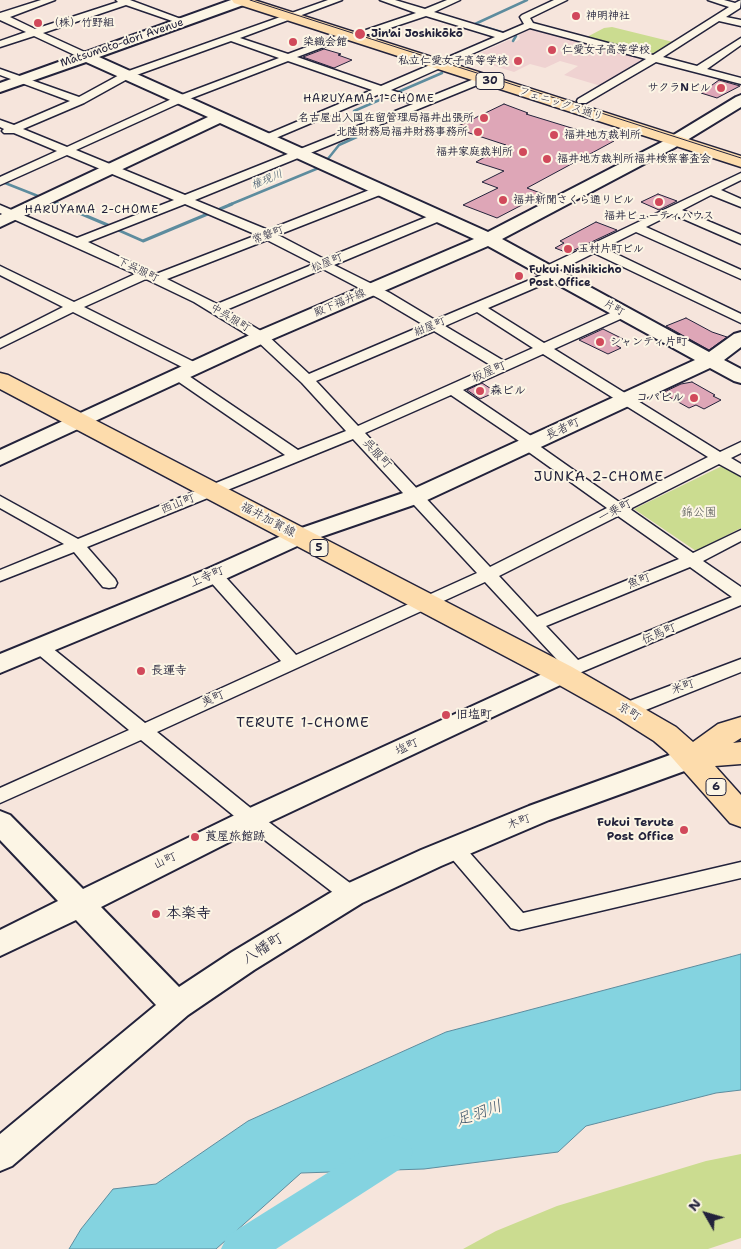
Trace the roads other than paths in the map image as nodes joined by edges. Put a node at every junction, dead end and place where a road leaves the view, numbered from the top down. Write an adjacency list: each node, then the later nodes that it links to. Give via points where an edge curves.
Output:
1 (47, 0): 13 (street)
2 (242, 0): 12 (main road, フェニックス通り / 30); 15 (street, Matsumoto-dori Avenue)
3 (265, 0): 12 (main road, フェニックス通り / 30)
4 (337, 0): 12 (street)
5 (385, 0): 11 (street)
6 (455, 0): 11 (street)
7 (566, 0): 17 (street, via 525,17)
8 (713, 0): 10 (street)
9 (123, 1): 15 (street); 18 (street)
10 (739, 4): 14 (street)
11 (427, 12): 19 (street); 21 (street)
12 (299, 15): 19 (main road, フェニックス通り / 30); 20 (main road, フェニックス通り / 30); 22 (street)
13 (1, 17): 18 (street)
14 (718, 18): 16 (street); 27 (street)
15 (184, 22): 25 (street, Matsumoto-dori Avenue)
16 (741, 23)
17 (529, 25): 21 (street); 27 (street)
18 (35, 32): 24 (street); 25 (street)
19 (369, 32): 28 (main road, フェニックス通り / 30)
20 (347, 35): 26 (street); 28 (main road, フェニックス通り / 30)
21 (505, 37): 28 (street)
22 (232, 38): 26 (street); 31 (street)
23 (741, 41): 29 (street)
24 (0, 44)
25 (85, 56): 31 (street, 片町); 32 (street, Matsumoto-dori Avenue)
26 (289, 58): 36 (street); 37 (street)
27 (655, 58): 29 (street); 40 (street)
28 (447, 62): 33 (main road, フェニックス通り / 30); 36 (street); 40 (main road, フェニックス通り / 30)
29 (698, 70): 34 (street)
30 (0, 72): 32 (street)
31 (127, 75): 37 (street, 片町); 39 (street)
32 (20, 79): 35 (street, Matsumoto-dori Avenue); 39 (street)
33 (483, 79): 41 (street); 47 (main road, フェニックス通り / 30)
34 (741, 81)
35 (0, 88)
36 (391, 92): 41 (street); 46 (street)
37 (180, 99): 42 (street, 片町); 48 (street)
38 (741, 100): 47 (street, 殿下福井線)
39 (80, 101): 44 (street)
40 (582, 101): 47 (main road, フェニックス通り / 30)
41 (423, 104): 50 (street)
42 (221, 117): 46 (street, 片町); 52 (street)
43 (0, 123): 44 (street)
44 (14, 128): 45 (street); 48 (street)
45 (0, 134)
46 (267, 138): 50 (street, 片町)
47 (682, 138): 49 (main road, フェニックス通り / 30); 51 (main road, フェニックス通り / 30); 64 (street, 殿下福井線)
48 (67, 150): 52 (street); 54 (street)
49 (741, 151)
50 (302, 154): 55 (street, 片町); 57 (street)
51 (741, 162)
52 (112, 168): 57 (street); 60 (street)
53 (741, 176): 56 (street, 紺屋町)
54 (0, 181)
55 (381, 190): 61 (street, 片町); 63 (street, 常磐町)
56 (712, 191): 58 (street); 59 (street, 紺屋町)
57 (185, 199): 63 (street); 66 (street)
58 (741, 203)
59 (673, 210): 62 (street, 紺屋町); 65 (street)
60 (5, 215): 66 (street, 下呉服町)
61 (438, 217): 64 (street, 片町); 68 (street, 松屋町)
62 (638, 228): 67 (street, 紺屋町); 71 (street)
63 (267, 235): 68 (street); 72 (street, 常磐町)
64 (488, 239): 70 (street, 片町); 73 (street, 殿下福井線)
65 (741, 240)
66 (77, 242): 72 (street, 下呉服町)
67 (596, 249): 70 (street, 紺屋町); 79 (street)
68 (324, 265): 73 (street); 77 (street, 松屋町)
69 (0, 270): 75 (street)
70 (550, 273): 76 (street, 紺屋町); 78 (street, 片町)
71 (741, 275)
72 (151, 276): 74 (street, 下呉服町); 75 (street, 常磐町)
73 (372, 289): 80 (street); 81 (street, 殿下福井線)
74 (199, 300): 77 (street, 中呉服町)
75 (73, 307): 83 (street, 常磐町); 87 (street)
76 (477, 307): 80 (street, 紺屋町); 84 (street)
77 (216, 309): 81 (street, 中呉服町)
78 (622, 313): 84 (street, 板屋町); 85 (street, 片町)
79 (741, 319)
80 (436, 325): 86 (street); 89 (street, 紺屋町)
81 (261, 337): 87 (street, 殿下福井線); 89 (street, 呉服町)
82 (741, 338): 85 (street, 長者町)
83 (0, 344)
84 (543, 348): 86 (street, 板屋町); 92 (street)
85 (709, 360): 88 (street, 片町); 92 (street, 長者町)
86 (503, 366): 91 (street, 板屋町)
87 (187, 372): 93 (street, 殿下福井線); 97 (street)
88 (741, 377)
89 (307, 380): 94 (street, 呉服町)
90 (2, 384): 93 (main road, 福井加賀線 / 5)
91 (452, 389): 94 (street, 板屋町); 95 (street)
92 (624, 400): 95 (street, 長者町); 99 (street)
93 (79, 422): 98 (street, 殿下福井線); 101 (main road, 福井加賀線 / 5)
94 (356, 432): 97 (street, 西山町); 102 (street, 呉服町)
95 (530, 444): 102 (street, 長者町); 104 (street)
96 (741, 447): 99 (street, 一乗町)
97 (297, 456): 101 (street, 西山町)
98 (0, 458)
99 (720, 458): 100 (street); 104 (street, 一乗町)
100 (741, 471)
101 (212, 490): 106 (main road, 福井加賀線 / 5); 107 (street, 西山町)
102 (417, 496): 106 (street, 上寺町); 109 (street, 呉服町)
103 (0, 501): 107 (street)
104 (618, 509): 108 (street); 109 (street, 一乗町)
105 (741, 535): 108 (street, 魚町)
106 (298, 537): 110 (street, 上寺町); 115 (main road, 福井加賀線 / 5)
107 (76, 545): 111 (street, 西山町); 112 (street)
108 (692, 560): 113 (street); 116 (street, 魚町)
109 (489, 574): 115 (street, 一乗町); 116 (street, 京町)
110 (214, 575): 117 (street, 上寺町); 119 (street)
111 (0, 576)
112 (109, 583)
113 (741, 595)
114 (741, 599): 121 (street, 伝馬町)
115 (427, 603): 119 (street, 夷町); 121 (main road, 福井加賀線 / 5)
116 (536, 624): 121 (street, 京町)
117 (40, 647): 118 (street, 上寺町); 124 (street)
118 (0, 664)
119 (294, 664): 124 (street, 夷町)
120 (741, 665): 122 (street, 米町)
121 (570, 671): 122 (main road, 京町 / 5); 129 (street, 塩町)
122 (626, 710): 126 (main road, 京町 / 5, via 665,734)
123 (741, 727): 126 (main road)
124 (144, 731): 127 (street, 夷町); 129 (street)
125 (741, 753): 126 (main road)
126 (691, 758): 128 (main road, 6); 131 (street, 木町, via 539,813)
127 (0, 796)
128 (741, 815)
129 (251, 819): 133 (street); 134 (street, 山町)
130 (0, 822): 134 (street)
131 (454, 848): 132 (street, via 519,922); 133 (street, 木町)
132 (741, 870)
133 (352, 895): 136 (street, 八幡町, via 243,961)
134 (79, 904): 135 (street, 山町); 136 (street)
135 (0, 944)
136 (177, 1006): 137 (street, 八幡町)
137 (0, 1155)

